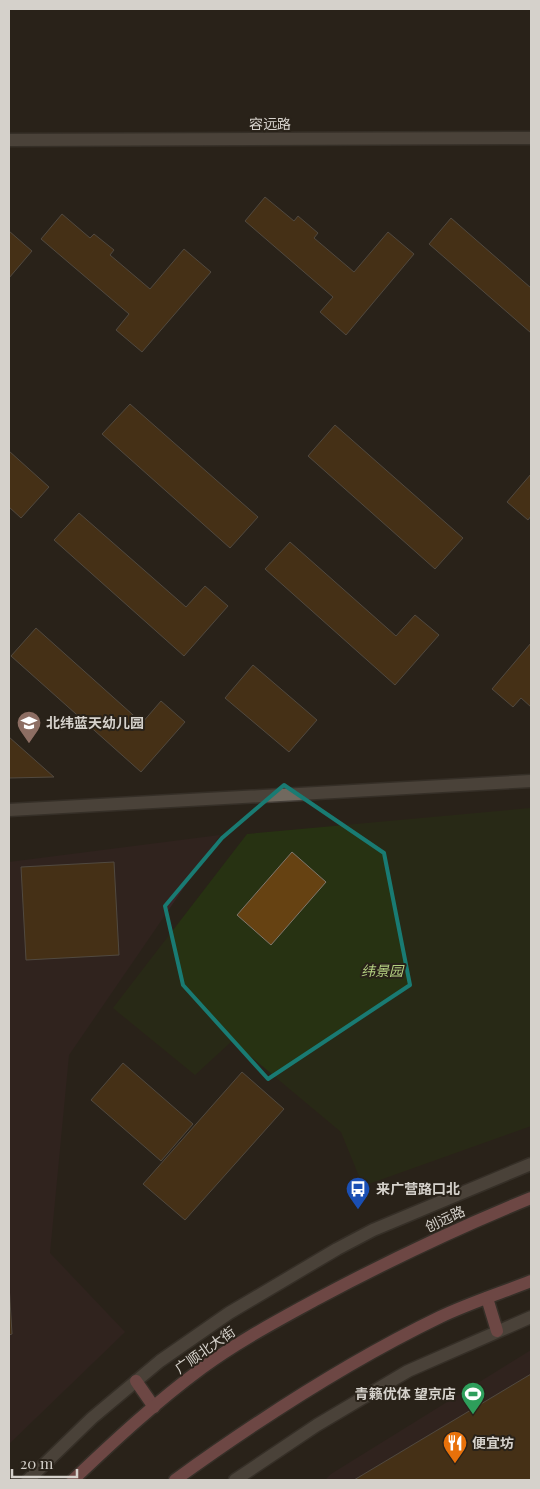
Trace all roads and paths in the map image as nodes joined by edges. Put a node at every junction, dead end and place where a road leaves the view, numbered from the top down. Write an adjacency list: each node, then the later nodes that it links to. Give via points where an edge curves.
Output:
1 (531, 138): 2 (street, 容远路)
2 (9, 140)
3 (531, 781): 4 (street)
4 (9, 810)
5 (531, 1164): 12 (street, via 373,1230 337,1249 229,1313)
6 (531, 1198): 7 (main road, 创远路)
7 (373, 1269): 13 (main road, 广顺北大街, via 252,1336 202,1368)
8 (531, 1281): 9 (main road)
9 (487, 1298): 11 (main road); 16 (main road, via 378,1349 318,1384)
10 (531, 1317): 11 (street)
11 (498, 1331): 17 (street, via 408,1371)
12 (136, 1381): 13 (main road); 14 (street)
13 (154, 1407): 15 (main road, 广顺北大街)
14 (28, 1480)
15 (73, 1480)
16 (175, 1480)
17 (235, 1480)

